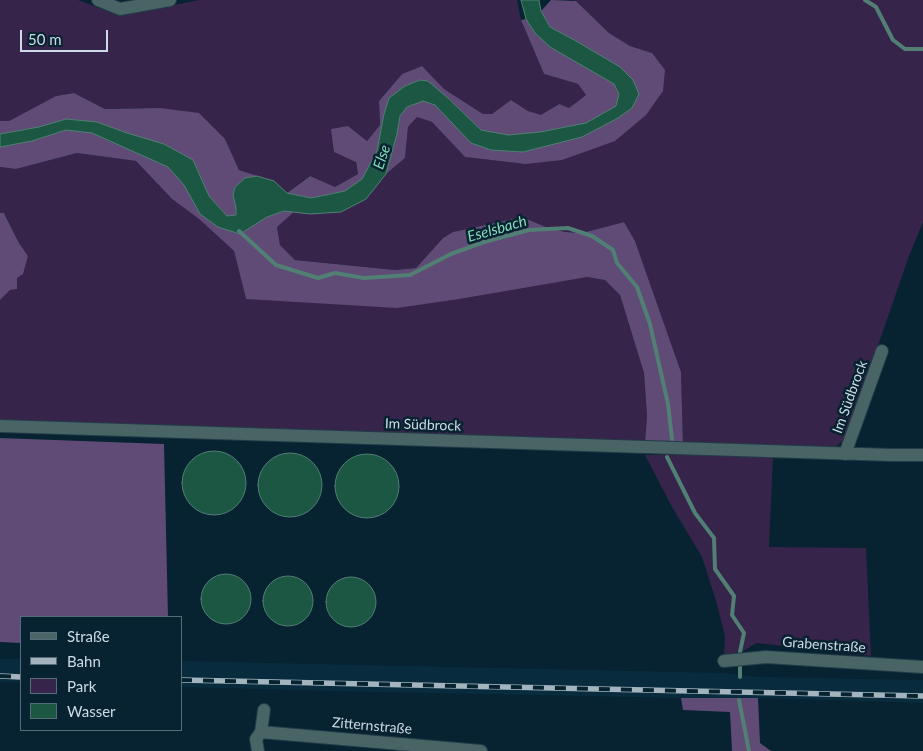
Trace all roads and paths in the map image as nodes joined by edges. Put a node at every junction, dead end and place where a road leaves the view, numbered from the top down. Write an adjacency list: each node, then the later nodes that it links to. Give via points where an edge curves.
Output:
1 (98, 0): 2 (street, via 120,9)
2 (170, 0)
3 (882, 351): 5 (street, Im Südbrock)
4 (0, 426): 5 (street, Im Südbrock)
5 (846, 454): 6 (street, Im Südbrock)
6 (923, 455)
7 (724, 661): 8 (street, Grabenstraße, via 766,657)
8 (923, 667)
9 (264, 710): 10 (street)
10 (261, 732): 11 (street, via 256,739); 12 (street, Zitternstraße)
11 (258, 751)
12 (481, 751)

